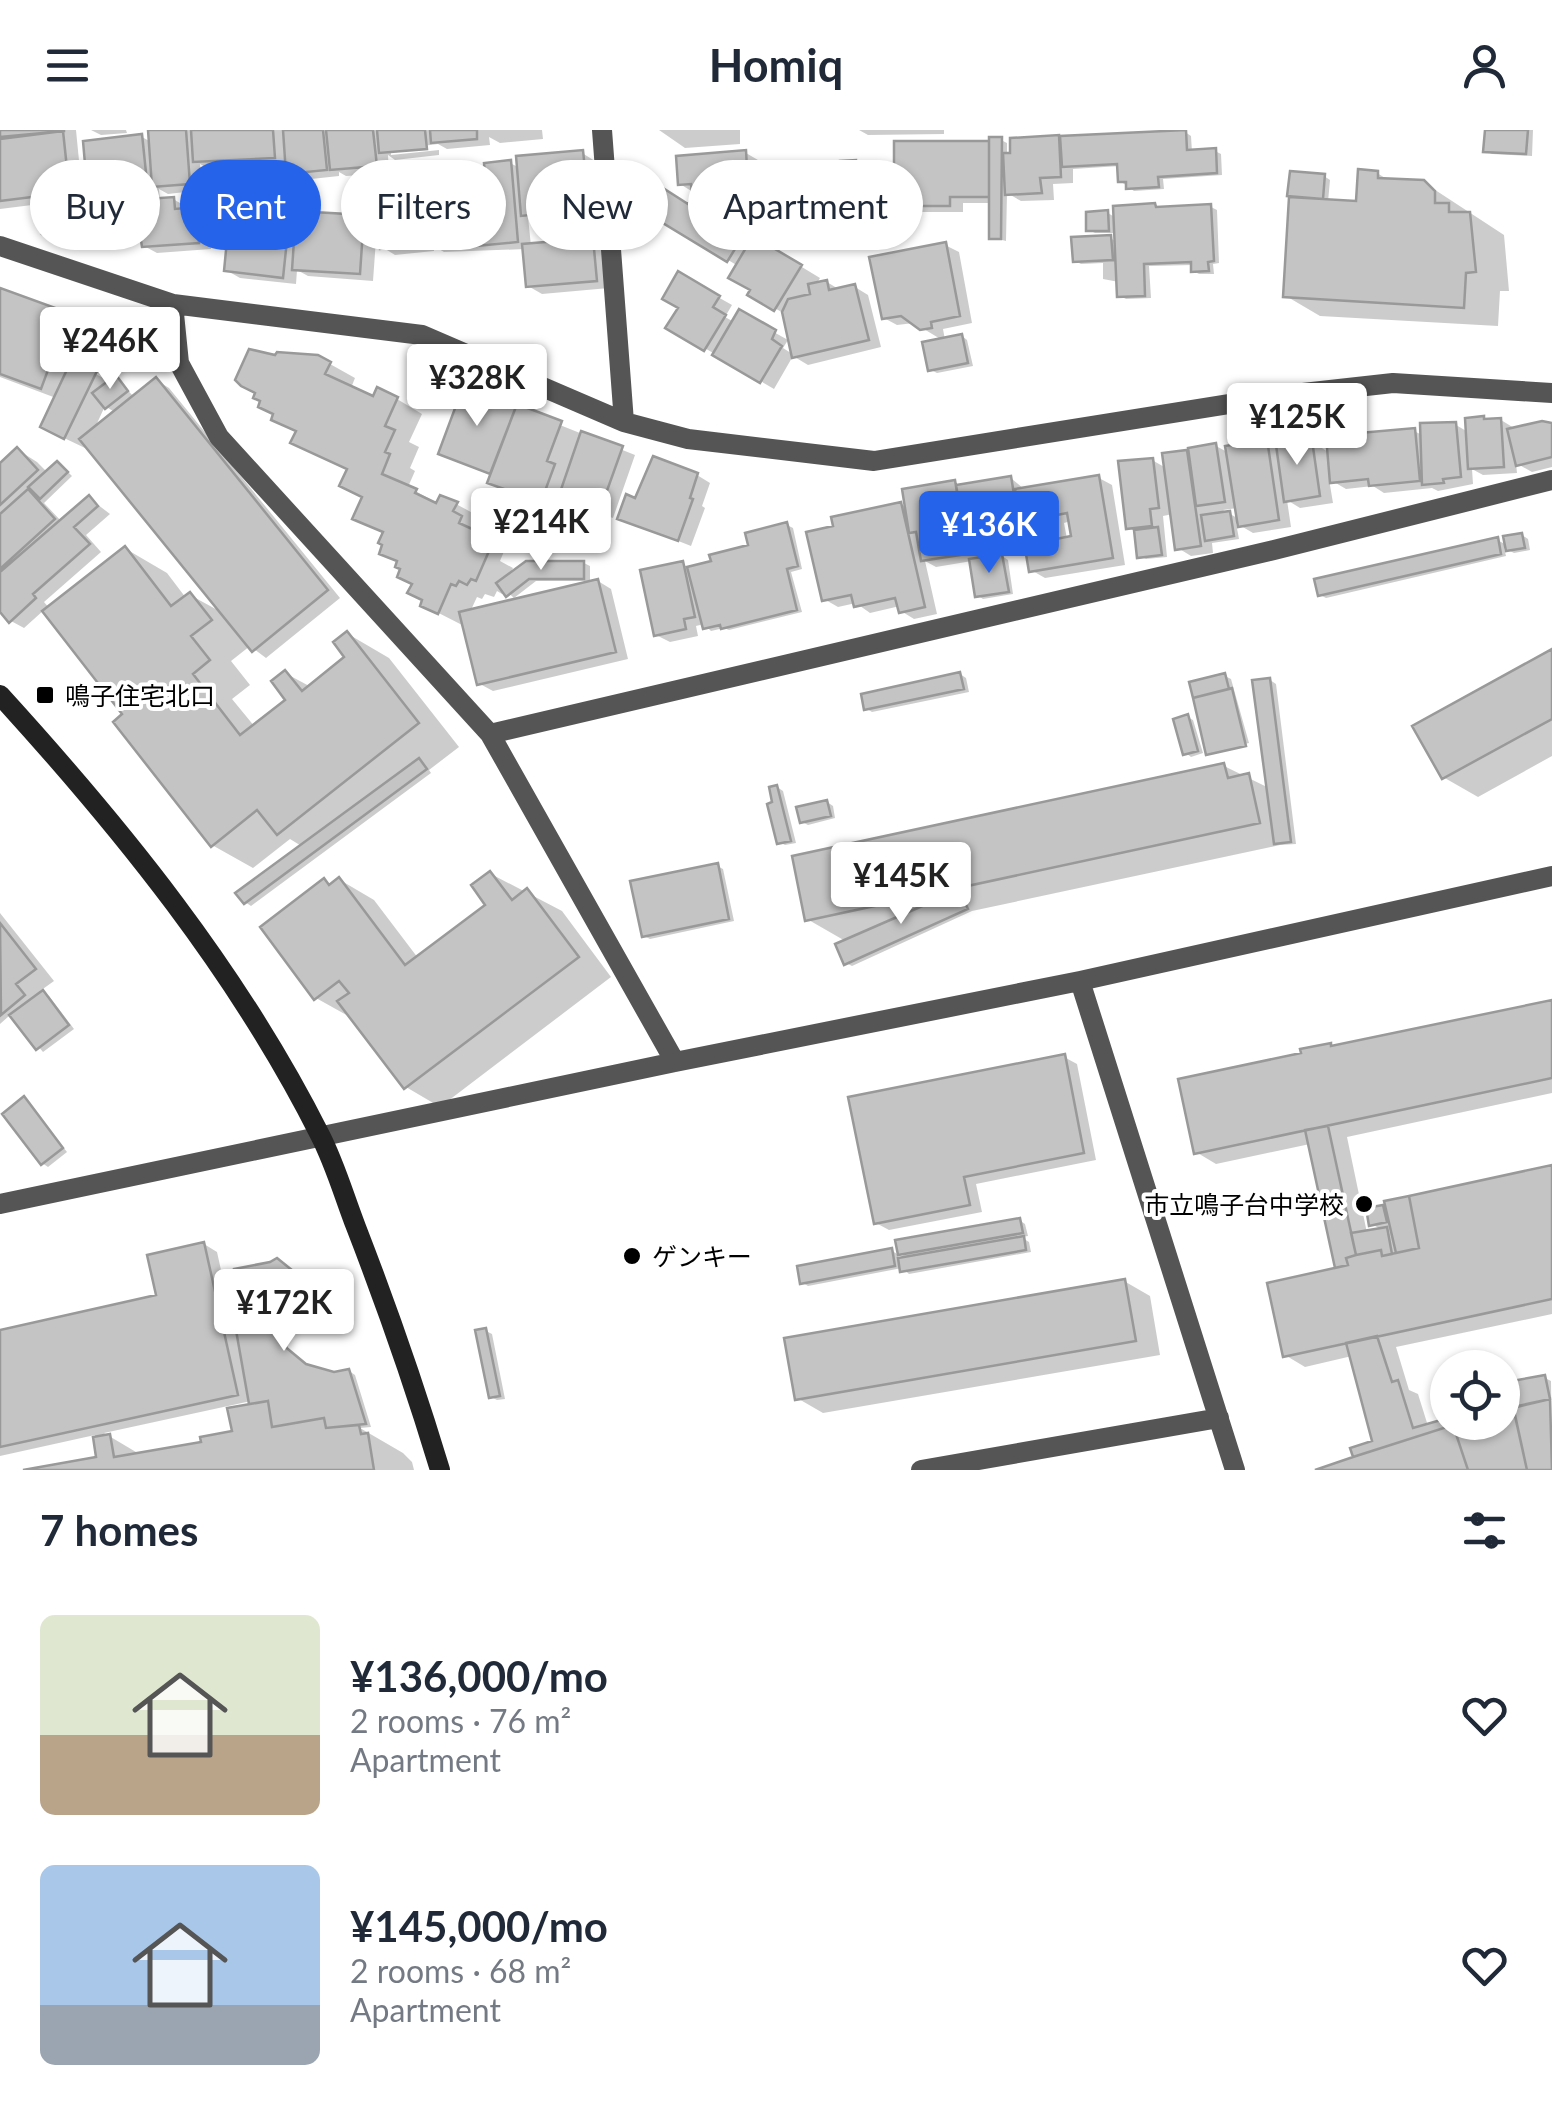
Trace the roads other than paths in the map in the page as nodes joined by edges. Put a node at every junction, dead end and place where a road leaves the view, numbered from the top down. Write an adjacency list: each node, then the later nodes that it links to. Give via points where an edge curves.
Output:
1 (602, 130): 5 (street)
2 (0, 246): 3 (street)
3 (173, 304): 5 (street, via 422,335); 8 (street, via 179,363 219,437)
4 (1552, 393): 5 (street, via 1393,383 874,461 688,439)
5 (624, 422)
6 (1552, 480): 8 (street)
7 (0, 695): 12 (street, via 66,767 253,1012)
8 (490, 734): 11 (street)
9 (1552, 876): 10 (street)
10 (1080, 981): 11 (street); 14 (street)
11 (674, 1062): 12 (street)
12 (322, 1138): 13 (street); 15 (street, via 403,1348)
13 (0, 1204)
14 (1220, 1418): 16 (street); 17 (street)
15 (440, 1470)
16 (921, 1470)
17 (1236, 1470)

